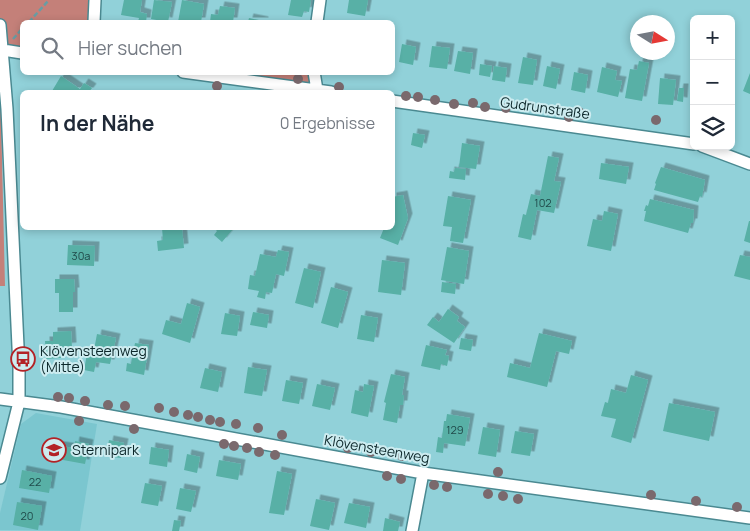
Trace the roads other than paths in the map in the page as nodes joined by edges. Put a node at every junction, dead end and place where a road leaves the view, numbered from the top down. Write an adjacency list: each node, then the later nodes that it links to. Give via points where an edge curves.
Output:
1 (95, 0): 3 (street)
2 (320, 0): 4 (street)
3 (94, 20)
4 (317, 20)
5 (0, 25): 6 (street)
6 (2, 49): 7 (street); 16 (street)
7 (20, 53)
8 (204, 75): 10 (street)
9 (314, 75): 10 (street)
10 (317, 90)
11 (395, 101): 12 (street, Gudrunstraße)
12 (690, 143)
13 (713, 150): 14 (street)
14 (750, 164)
15 (0, 399): 16 (street, Klövensteenweg)
16 (18, 402): 17 (street, Klövensteenweg, via 61,407); 18 (street)
17 (423, 473): 19 (street, Klövensteenweg); 20 (street)
18 (0, 478)
19 (750, 518)
20 (412, 531)

